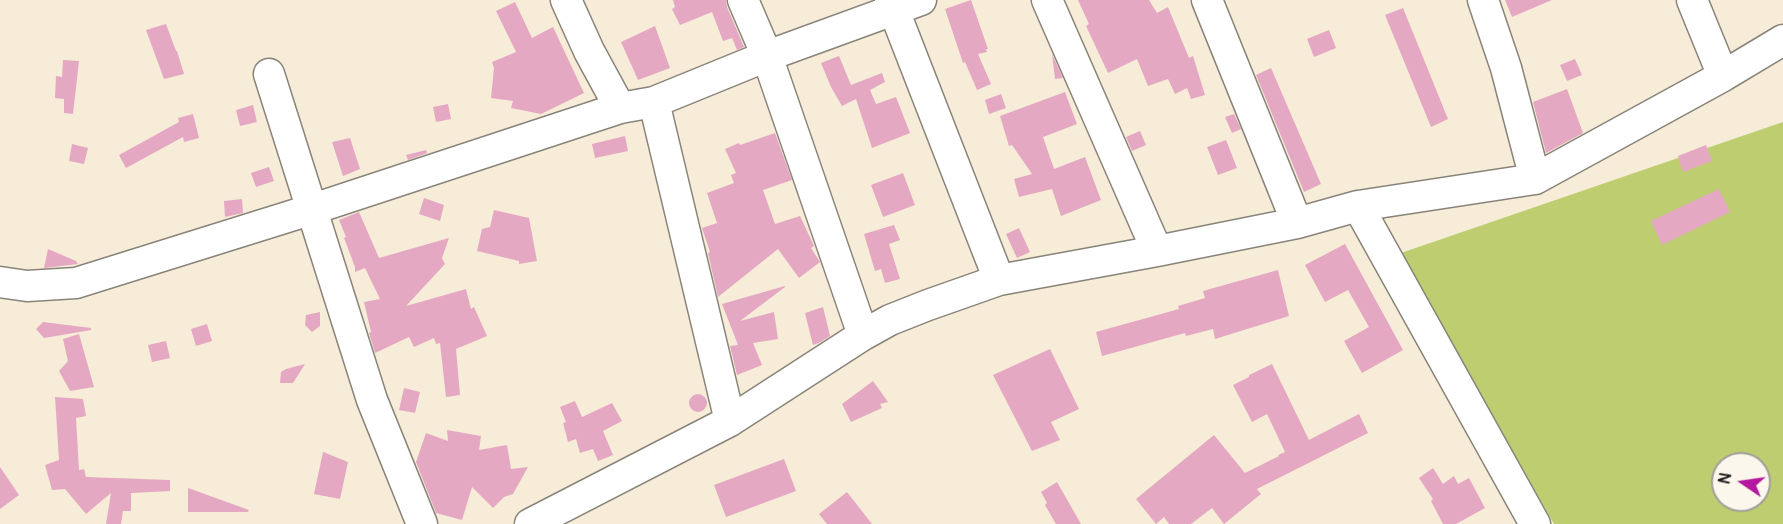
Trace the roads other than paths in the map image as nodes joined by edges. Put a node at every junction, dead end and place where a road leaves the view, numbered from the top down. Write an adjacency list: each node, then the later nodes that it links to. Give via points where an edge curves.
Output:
1 (566, 0): 14 (street)
2 (743, 0): 10 (street)
3 (921, 0): 8 (street)
4 (1047, 0): 19 (street)
5 (1207, 0): 18 (street)
6 (1483, 0): 15 (street, via 1506,68)
7 (1692, 0): 12 (street)
8 (892, 5): 10 (street); 20 (street)
9 (1783, 40): 12 (street)
10 (767, 56): 13 (street); 22 (street)
11 (269, 74): 17 (street)
12 (1723, 76): 15 (street)
13 (654, 102): 14 (street); 23 (street)
14 (620, 108): 17 (street)
15 (1535, 178): 16 (street)
16 (1358, 206): 18 (street); 26 (street)
17 (313, 209): 21 (street, via 76,283 27,286); 24 (street, via 372,400)
18 (1297, 223): 19 (street)
19 (1157, 251): 20 (street)
20 (999, 280): 22 (street, via 928,304)
21 (0, 282)
22 (863, 335): 23 (street)
23 (730, 421): 25 (street)
24 (422, 524)
25 (531, 524)
26 (1535, 524)

